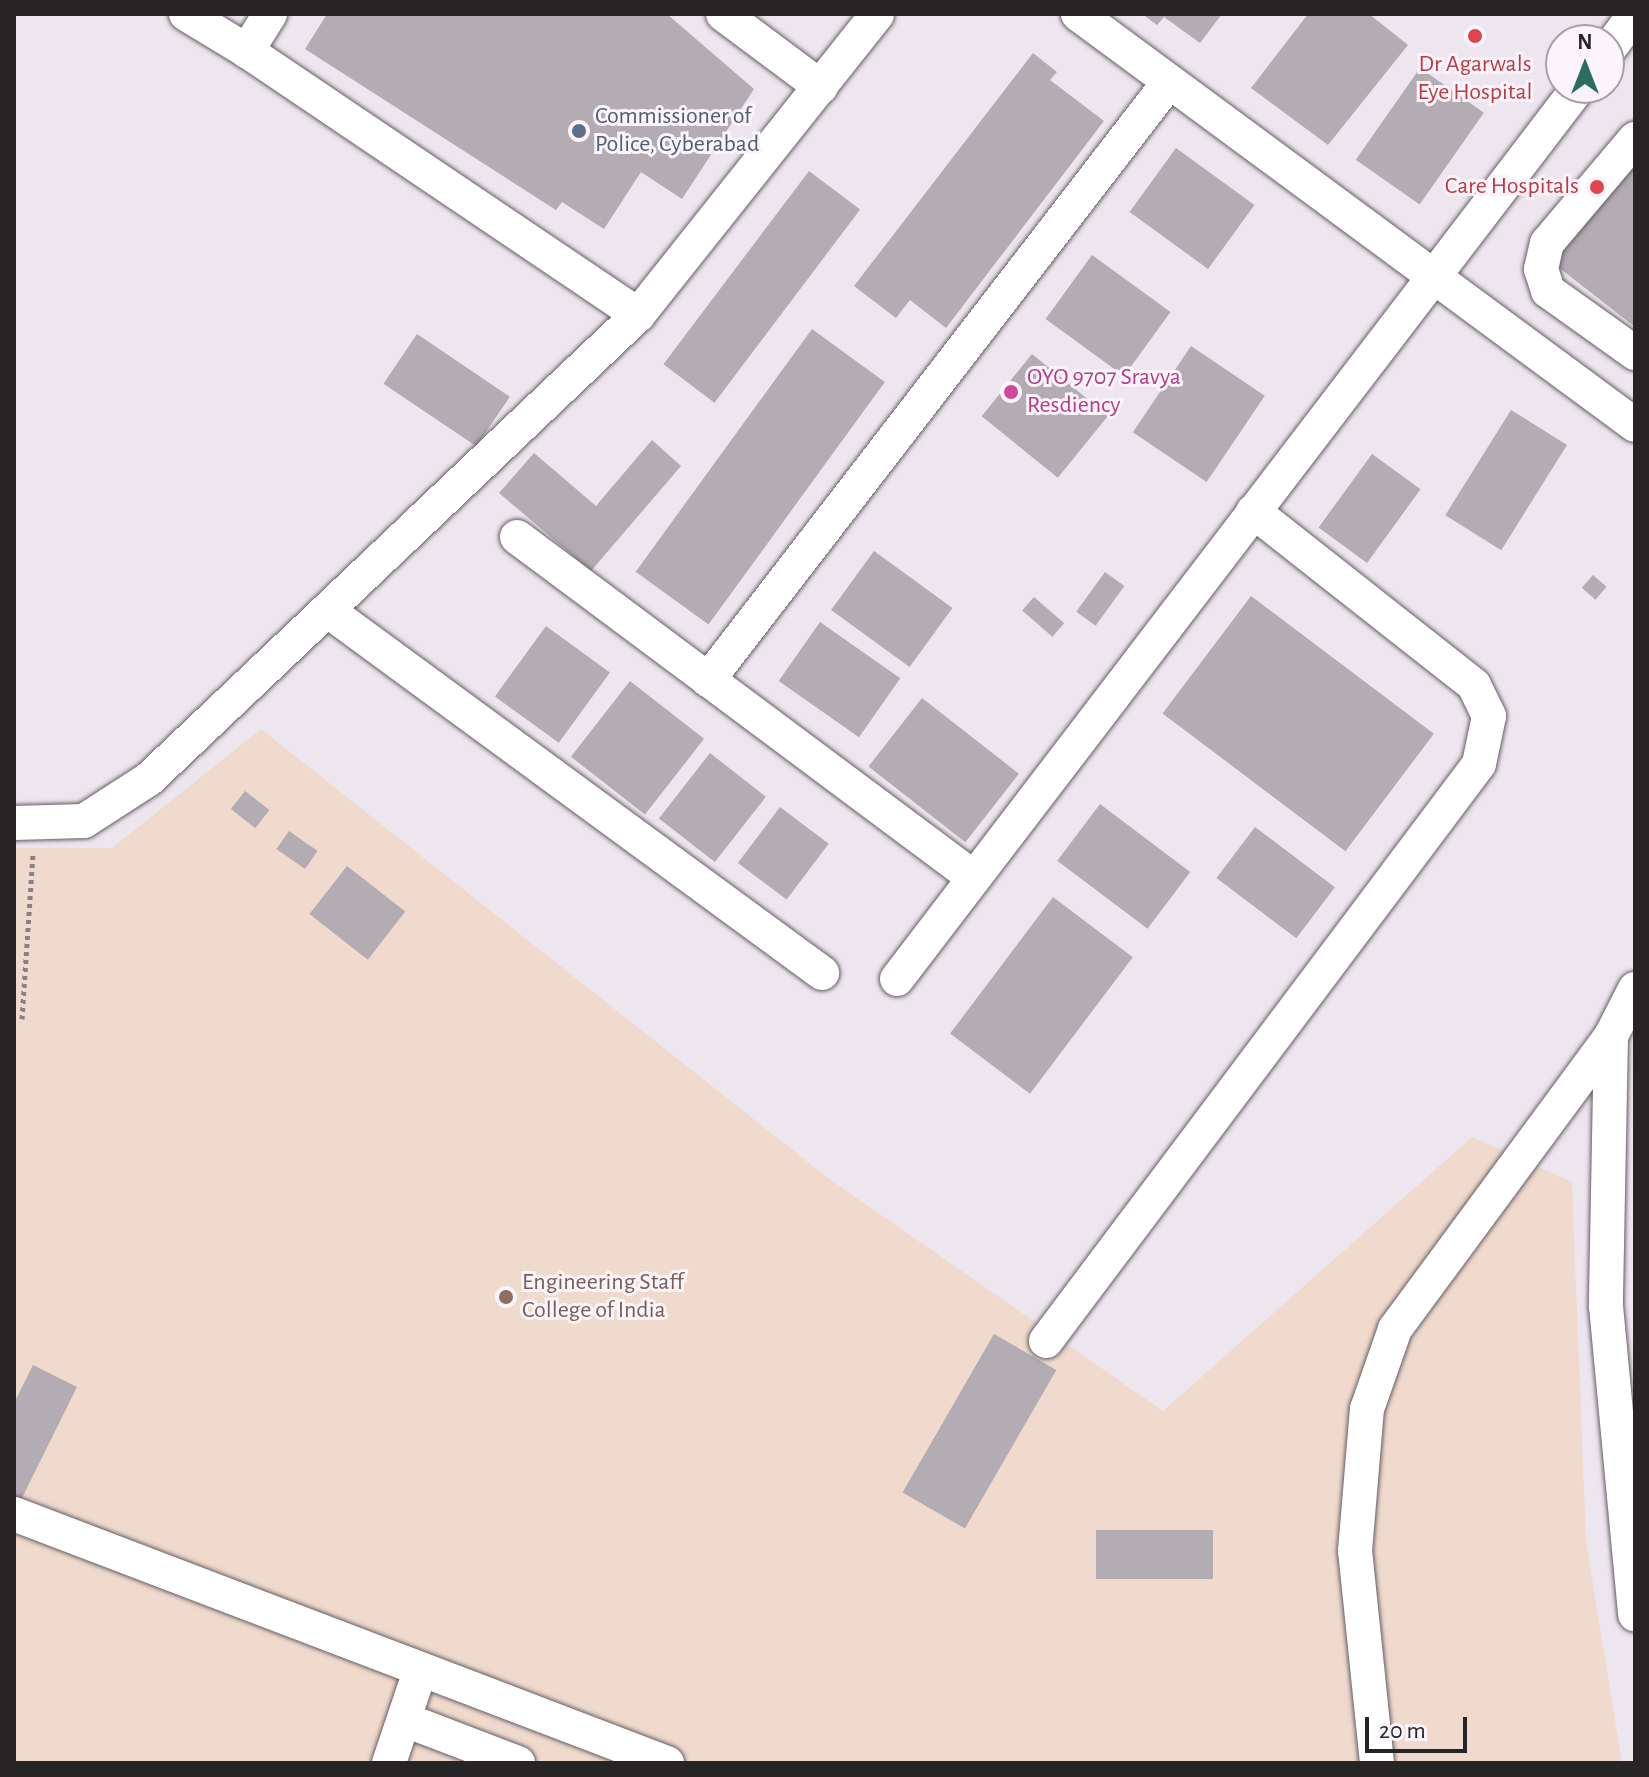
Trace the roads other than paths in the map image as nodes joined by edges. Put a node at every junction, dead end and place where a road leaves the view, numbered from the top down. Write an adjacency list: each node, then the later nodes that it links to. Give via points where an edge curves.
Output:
1 (186, 14): 6 (street)
2 (270, 14): 6 (street)
3 (723, 14): 8 (street)
4 (877, 14): 8 (street)
5 (1078, 14): 7 (street)
6 (247, 51): 12 (street)
7 (1169, 82): 11 (street); 18 (street)
8 (821, 87): 12 (street)
9 (1565, 104): 11 (street)
10 (1635, 139): 13 (street, via 1547,243 1541,269 1548,291)
11 (1433, 273): 14 (street); 15 (street)
12 (638, 315): 17 (street)
13 (1635, 353)
14 (1635, 425)
15 (1253, 511): 20 (street); 25 (street, via 1474,685 1489,716 1479,764)
16 (517, 537): 18 (street)
17 (327, 610): 19 (street, via 149,779 84,821); 21 (street)
18 (708, 680): 20 (street)
19 (24, 824)
20 (973, 877): 22 (street)
21 (822, 973)
22 (897, 979)
23 (1635, 989): 24 (street)
24 (1611, 1036): 27 (street, via 1606,1306); 36 (street, via 1395,1329 1367,1409 1355,1551)
25 (1046, 1341)
26 (14, 1514): 28 (street)
27 (1635, 1615)
28 (432, 1675): 29 (street); 30 (street); 32 (street)
29 (493, 1697): 31 (street); 35 (street)
30 (421, 1726): 31 (street); 33 (street)
31 (469, 1754): 34 (street)
32 (389, 1763)
33 (407, 1763)
34 (518, 1763)
35 (667, 1763)
36 (1377, 1763)

